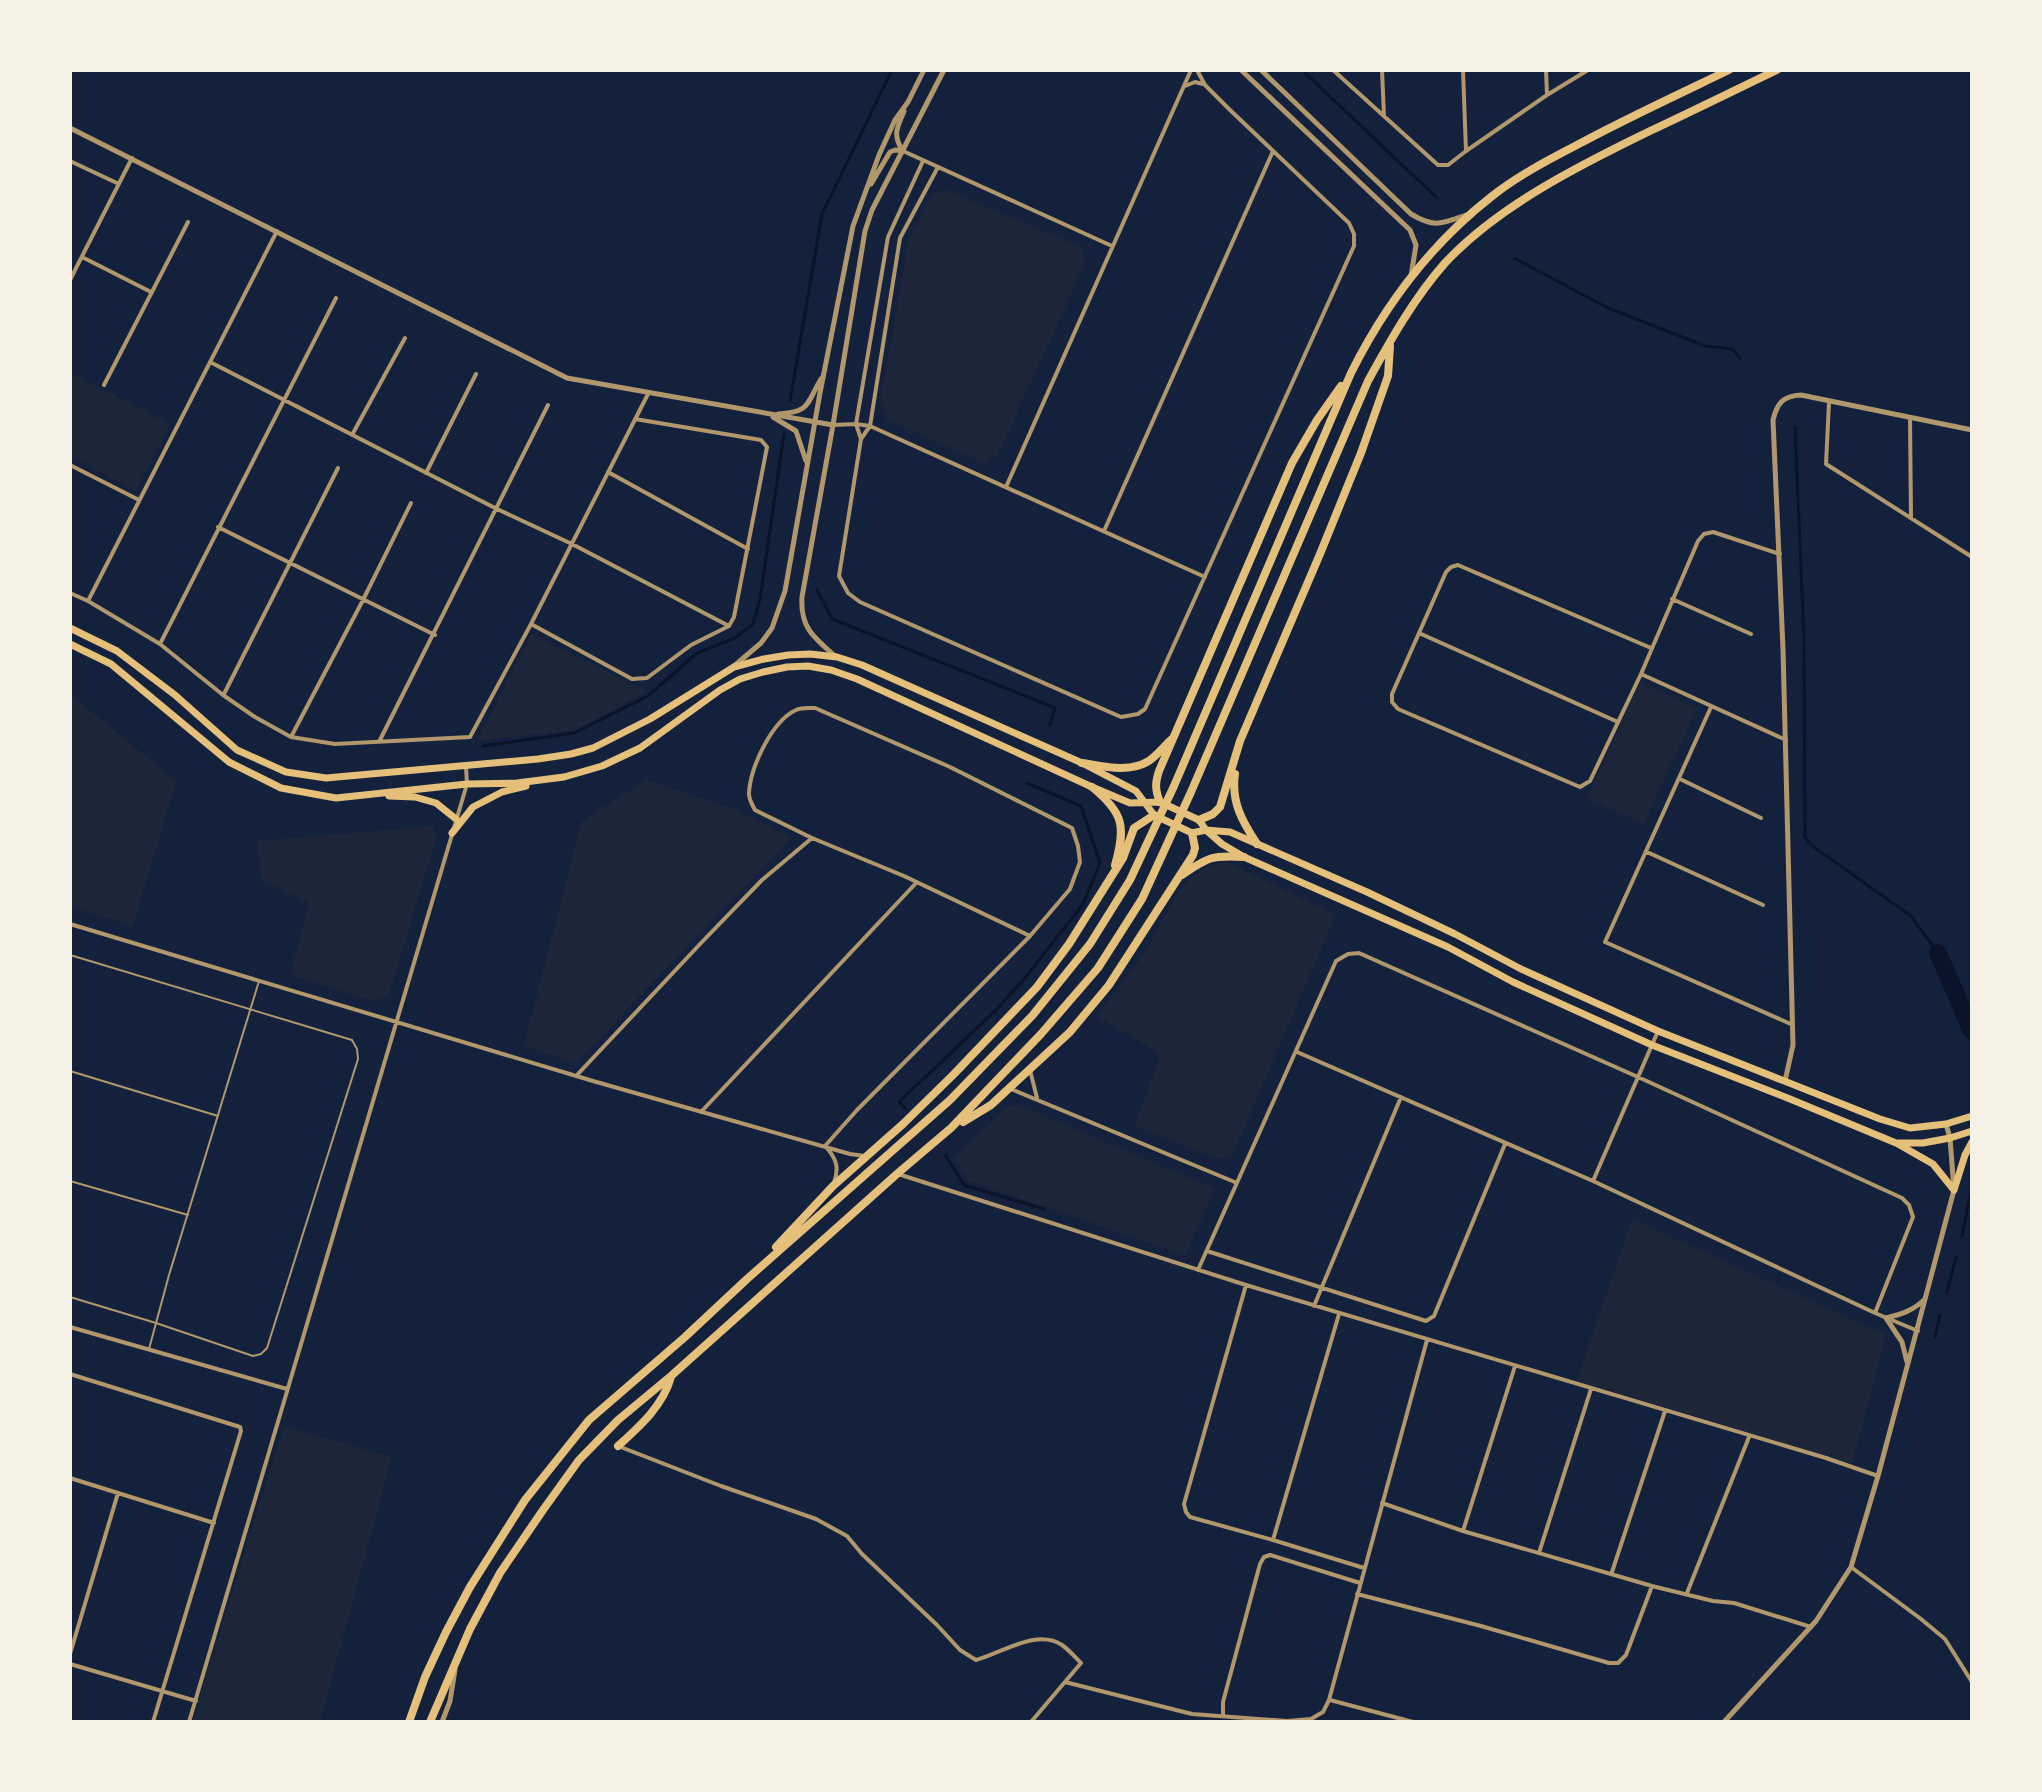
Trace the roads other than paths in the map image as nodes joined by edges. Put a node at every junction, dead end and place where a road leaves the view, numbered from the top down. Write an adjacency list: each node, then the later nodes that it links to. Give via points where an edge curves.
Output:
1 (924, 70): 16 (street)
2 (944, 70): 19 (street)
3 (1194, 70): 13 (street); 14 (street)
4 (1241, 70): 33 (street, via 1410,230 1416,245)
5 (1261, 70): 28 (street, via 1411,214 1426,223 1443,224)
6 (1333, 70): 17 (street)
7 (1382, 70): 17 (street)
8 (1463, 70): 21 (street)
9 (1546, 70): 15 (street)
10 (1588, 70): 15 (street)
11 (1729, 70): 28 (highway, via 1547,160)
12 (1777, 70): 38 (highway, via 1610,151 1494,219 1446,262)
13 (1205, 85): 14 (street); 20 (street)
14 (1184, 86): 31 (street)
15 (1547, 95): 21 (street)
16 (908, 102): 19 (street, via 896,132); 27 (street, via 895,120)
17 (1384, 117): 21 (street, via 1438,165 1448,165)
18 (70, 128): 22 (street)
19 (903, 151): 24 (street); 27 (street, via 885,158); 53 (street, via 865,231)
20 (1273, 151): 69 (street); 75 (street, via 1349,223 1354,246)
21 (1466, 151)
22 (132, 158): 26 (street); 30 (street)
23 (70, 161): 26 (street)
24 (923, 161): 25 (street); 52 (street, via 888,237)
25 (938, 167): 31 (street); 54 (street, via 900,238)
26 (119, 184): 32 (street)
27 (860, 204): 42 (street)
28 (1474, 212): 33 (highway)
29 (188, 222): 35 (street)
30 (277, 231): 39 (street); 44 (street, via 567,378)
31 (1113, 246): 63 (street)
32 (82, 257): 34 (street); 35 (street)
33 (1411, 277): 40 (highway, via 1376,325)
34 (70, 280)
35 (152, 292): 43 (street)
36 (336, 298): 45 (street)
37 (405, 338): 56 (street)
38 (1390, 341): 99 (highway, via 1388,376 1361,453); 146 (highway, via 1142,899 1098,968)
39 (210, 362): 45 (street); 64 (street)
40 (1351, 373): 95 (highway, via 1292,463); 163 (highway, via 1174,786 1130,880 1090,944 1032,1016 950,1100)
41 (476, 374): 62 (street)
42 (823, 375): 48 (street, via 803,409); 51 (street)
43 (104, 385)
44 (649, 392): 48 (street); 50 (street)
45 (283, 400): 56 (street); 68 (street)
46 (1829, 402): 49 (street); 67 (street, via 1826,464); 72 (street, via 1791,396 1775,408)
47 (548, 405): 66 (street)
48 (769, 414): 51 (street); 59 (street, via 796,431)
49 (1910, 418): 55 (street); 67 (street)
50 (635, 419): 61 (street); 71 (street, via 765,443)
51 (814, 422): 53 (street); 59 (street)
52 (856, 424): 53 (street); 54 (street); 57 (street)
53 (833, 425): 89 (street, via 801,613 813,637)
54 (870, 426): 57 (street); 63 (street)
55 (1972, 430)
56 (352, 435): 62 (street)
57 (861, 439): 75 (street, via 839,576 848,593 1121,717 1145,709)
58 (70, 465): 64 (street)
59 (807, 466): 90 (street, via 778,613 761,643)
60 (338, 468): 74 (street)
61 (608, 472): 70 (street); 71 (street)
62 (426, 473): 66 (street)
63 (1006, 487): 69 (street)
64 (140, 500): 79 (street)
65 (411, 503): 78 (street)
66 (497, 509): 70 (street); 85 (street)
67 (1911, 518): 73 (street)
68 (218, 527): 74 (street); 87 (street)
69 (1104, 531): 75 (street)
70 (572, 544): 80 (street); 81 (street)
71 (748, 549): 81 (street)
72 (1780, 554): 77 (street, via 1713,532 1704,534); 98 (street)
73 (1972, 557)
74 (289, 563): 78 (street); 92 (street)
75 (1205, 577)
76 (70, 593): 79 (street)
77 (1672, 599): 84 (street); 88 (street)
78 (363, 600): 85 (street); 96 (street)
79 (88, 601): 87 (street)
80 (531, 624): 81 (street, via 632,679 647,678 691,645); 97 (street, via 470,737)
81 (729, 626)
82 (70, 628): 101 (main road, via 117,651 237,750 286,772 326,778)
83 (1419, 633): 88 (street, via 1446,572 1458,565); 94 (street); 94 (street, via 1392,694 1398,709 1580,787 1590,781)
84 (1751, 634)
85 (435, 635): 97 (street)
86 (70, 644): 106 (main road, via 111,664 229,762 281,788 336,798)
87 (160, 644): 92 (street)
88 (1651, 648): 91 (street)
89 (837, 657): 90 (main road, via 788,655); 100 (main road)
90 (734, 667): 101 (main road, via 593,748)
91 (1641, 674): 93 (street); 94 (street)
92 (223, 695): 96 (street)
93 (1711, 707): 98 (street); 103 (street)
94 (1618, 722)
95 (1175, 736): 100 (highway, via 1147,762 1131,767); 108 (highway, via 1155,782)
96 (291, 737): 97 (street, via 335,744)
97 (380, 740)
98 (1786, 740): 130 (street)
99 (1240, 741): 112 (highway, via 1220,807); 117 (highway, via 1235,805)
100 (1082, 763): 107 (main road, via 1136,791)
101 (466, 765): 104 (street)
102 (564, 777): 104 (main road); 105 (main road, via 640,748 740,679 808,666 857,679); 114 (main road, via 502,792 473,807)
103 (1680, 779): 110 (street); 118 (street)
104 (467, 784): 106 (main road); 111 (street)
105 (1092, 787): 107 (main road, via 1130,803); 120 (highway, via 1109,801 1122,829)
106 (362, 795): 111 (main road, via 415,797 436,803)
107 (1145, 802): 108 (main road); 109 (main road)
108 (1160, 802): 112 (main road)
109 (1154, 815): 115 (main road); 120 (highway, via 1134,828)
110 (1761, 818)
111 (456, 819): 114 (street)
112 (1199, 820): 113 (main road)
113 (1206, 830): 115 (main road); 117 (main road, via 1230,832); 119 (main road)
114 (452, 833): 129 (street)
115 (1192, 833): 121 (highway, via 1193,855)
116 (812, 838): 122 (street); 125 (street, via 755,810 748,795 769,737 781,719 799,708 815,708 950,767 1072,828 1080,862 1070,889); 136 (street, via 762,880)
117 (1257, 844): 131 (main road)
118 (1647, 852): 123 (street); 130 (street, via 1605,942)
119 (1244, 857): 121 (highway, via 1206,859); 132 (main road)
120 (1111, 878): 153 (highway, via 1037,987)
121 (1178, 878): 134 (highway, via 1109,985)
122 (917, 882): 125 (street); 142 (street)
123 (1763, 905)
124 (70, 924): 127 (street)
125 (1030, 936): 152 (street)
126 (70, 955): 128 (lane)
127 (260, 980): 128 (lane); 129 (street)
128 (251, 1010): 143 (lane); 172 (lane, via 352,1040 358,1059 267,1348 253,1356)
129 (397, 1023): 136 (street); 181 (street)
130 (1793, 1025): 138 (street)
131 (1658, 1031): 132 (street); 138 (main road)
132 (1652, 1045): 137 (street); 150 (main road)
133 (1297, 1052): 137 (street, via 1336,961 1359,953); 140 (street); 157 (street)
134 (1033, 1067): 139 (highway); 141 (street)
135 (70, 1071): 143 (lane)
136 (577, 1075): 142 (street)
137 (1638, 1077): 156 (street); 169 (street, via 1902,1198 1913,1217)
138 (1785, 1081): 145 (main road, via 1910,1128)
139 (1009, 1088): 141 (street); 146 (highway)
140 (1401, 1097): 151 (street); 165 (street)
141 (1037, 1098): 157 (street)
142 (701, 1112): 152 (street)
143 (218, 1116): 160 (lane)
144 (1972, 1116): 145 (main road)
145 (1946, 1124): 148 (street)
146 (951, 1128): 154 (highway)
147 (1972, 1131): 148 (main road)
148 (1950, 1138): 150 (main road); 159 (street)
149 (1972, 1142): 159 (main road)
150 (1896, 1143): 159 (main road, via 1933,1164)
151 (1505, 1144): 156 (street); 165 (street, via 1434,1316 1426,1321)
152 (825, 1146): 153 (street); 158 (street, via 837,1167)
153 (867, 1157): 158 (highway)
154 (898, 1173): 162 (street); 180 (highway)
155 (70, 1181): 160 (lane)
156 (1593, 1181): 169 (street)
157 (1237, 1183): 161 (street)
158 (833, 1186): 163 (highway)
159 (1954, 1190): 167 (street)
160 (188, 1215): 172 (lane)
161 (1206, 1250): 162 (street); 165 (street)
162 (1198, 1270): 164 (street)
163 (747, 1279): 213 (highway, via 589,1420 525,1500 446,1632)
164 (1246, 1285): 168 (street); 192 (street, via 1184,1504 1190,1517)
165 (1321, 1287): 168 (street)
166 (70, 1297): 172 (lane)
167 (1926, 1298): 171 (street, via 1914,1309); 174 (street)
168 (1314, 1306): 170 (street)
169 (1875, 1313): 171 (street)
170 (1339, 1314): 175 (street); 192 (street)
171 (1886, 1318): 174 (street); 177 (street, via 1902,1342)
172 (156, 1323): 176 (lane)
173 (70, 1327): 176 (street)
174 (1918, 1331): 177 (street)
175 (1427, 1340): 178 (street); 189 (street)
176 (149, 1349): 181 (street)
177 (1907, 1363): 186 (street)
178 (1515, 1366): 182 (street); 191 (street)
179 (70, 1374): 190 (street, via 240,1427)
180 (671, 1376): 185 (highway, via 659,1405); 203 (highway, via 579,1460 500,1573)
181 (287, 1389): 209 (street)
182 (1591, 1389): 183 (street); 193 (street)
183 (1665, 1411): 184 (street); 196 (street)
184 (1749, 1437): 186 (street); 199 (street)
185 (618, 1446): 205 (street, via 816,1519 847,1536 976,1660 1028,1640 1062,1645 1081,1663)
186 (1878, 1476): 194 (street)
187 (70, 1478): 188 (street)
188 (118, 1493): 190 (street); 202 (street)
189 (1382, 1503): 191 (street); 195 (street)
190 (214, 1523): 207 (street)
191 (1463, 1531): 193 (street)
192 (1273, 1540): 195 (street)
193 (1539, 1553): 196 (street)
194 (1851, 1567): 201 (street); 206 (street, via 1945,1639)
195 (1364, 1568): 197 (street)
196 (1611, 1573): 198 (street)
197 (1360, 1583): 200 (street); 210 (street, via 1264,1557)
198 (1652, 1586): 199 (street); 200 (street, via 1626,1655 1618,1663)
199 (1687, 1593): 201 (street)
200 (1357, 1594): 208 (street)
201 (1811, 1627): 218 (street)
202 (70, 1654)
203 (456, 1661): 214 (highway); 215 (street)
204 (70, 1664): 207 (street)
205 (1065, 1682): 210 (street, via 1192,1714); 216 (street)
206 (1972, 1682)
207 (163, 1691): 209 (street); 211 (street)
208 (1329, 1700): 210 (street, via 1311,1719); 217 (street)
209 (196, 1701): 212 (street)
210 (1223, 1716)
211 (153, 1722)
212 (189, 1722)
213 (409, 1722)
214 (430, 1722)
215 (442, 1722)
216 (1031, 1722)
217 (1413, 1722)
218 (1724, 1722)

